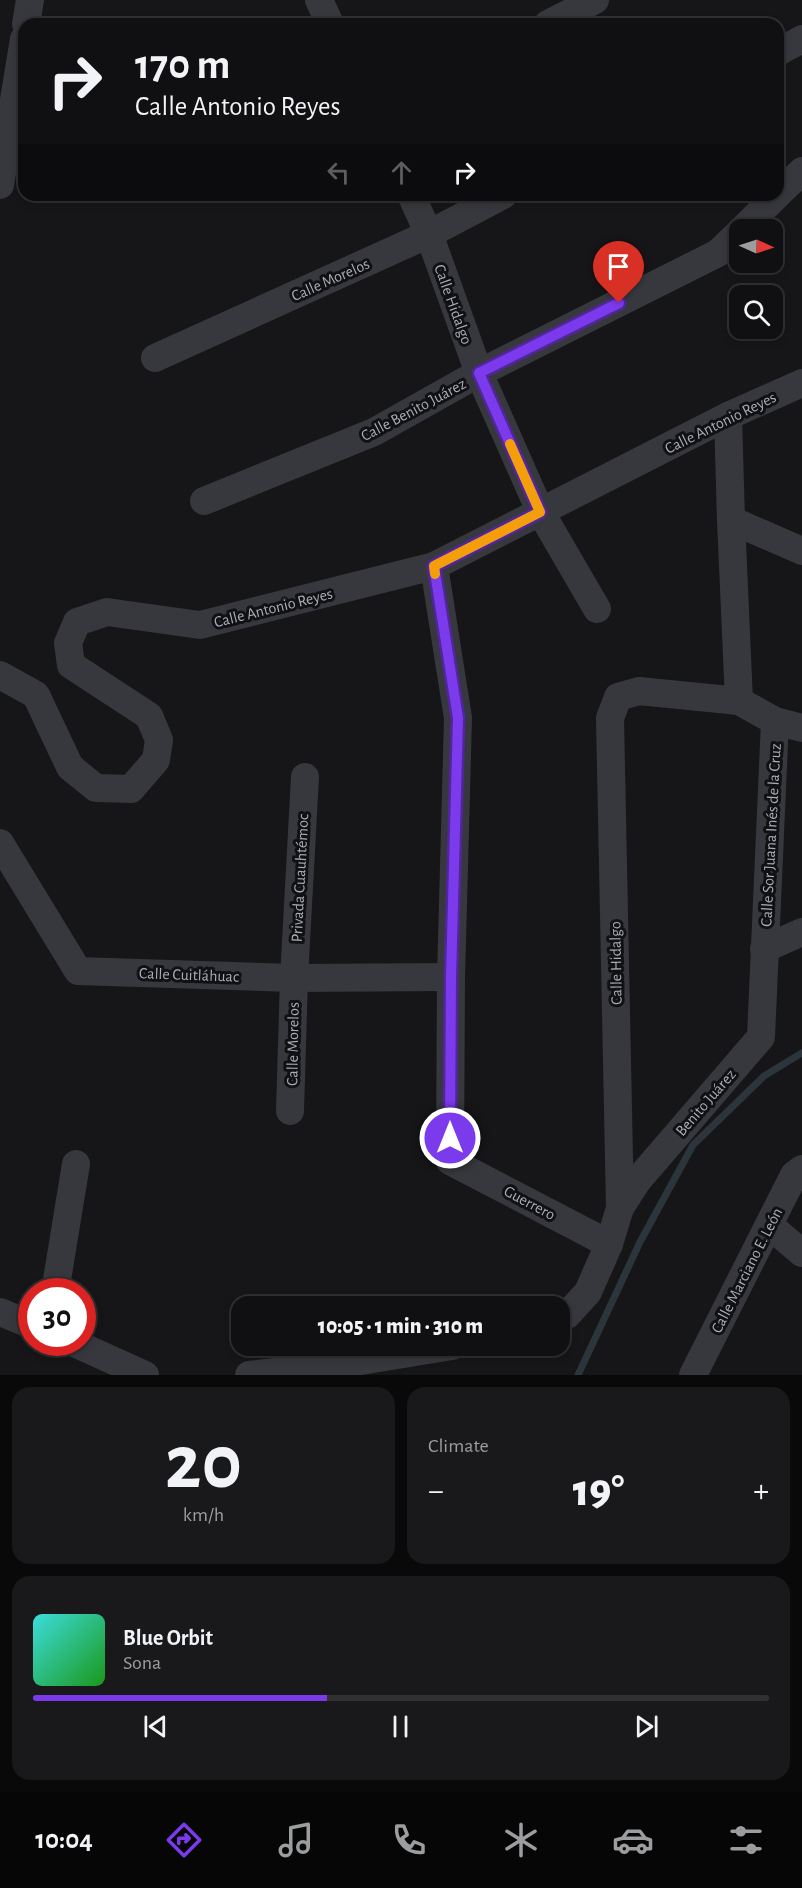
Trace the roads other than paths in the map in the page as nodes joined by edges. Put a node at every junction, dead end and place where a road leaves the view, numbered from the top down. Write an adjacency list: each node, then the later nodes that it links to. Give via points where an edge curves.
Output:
1 (30, 0): 4 (street)
2 (319, 0): 5 (street)
3 (595, 0): 6 (street)
4 (27, 18)
5 (327, 18)
6 (560, 18)
7 (802, 39): 8 (street)
8 (784, 49)
9 (18, 76): 11 (street)
10 (802, 171): 12 (street, Calle Benito Juárez)
11 (0, 185)
12 (784, 188)
13 (414, 201): 17 (street, Calle Hidalgo)
14 (492, 201): 17 (street, Calle Morelos)
15 (771, 201): 16 (street, Calle Benito Juárez)
16 (753, 219)
17 (429, 234): 19 (street, Calle Morelos); 20 (street, Calle Hidalgo)
18 (729, 242): 20 (street, Calle Benito Juárez, via 718,253)
19 (155, 358)
20 (479, 373): 23 (street, Calle Benito Juárez, via 374,432); 24 (street, Calle Hidalgo)
21 (802, 383): 22 (street, Calle Antonio Reyes)
22 (728, 416): 24 (street, Calle Antonio Reyes); 25 (street)
23 (204, 501)
24 (540, 512): 27 (street, Calle Antonio Reyes); 28 (street, Calle Hidalgo)
25 (731, 520): 26 (street); 30 (street)
26 (802, 551)
27 (434, 566): 29 (street, Calle Antonio Reyes, via 200,625 107,612 77,622 68,642 71,665 149,716 159,740 156,760 131,789 96,788 70,767 36,695); 36 (street, via 458,718)
28 (597, 609)
29 (0, 675)
30 (740, 701): 31 (street); 41 (street, Calle Hidalgo, via 639,691 618,697 610,718)
31 (789, 724): 35 (street, Calle Sor Juana Inés de la Cruz)
32 (305, 777): 37 (street, Privada Cuauhtémoc)
33 (0, 843): 37 (street, Calle Cuitláhuac, via 78,971)
34 (802, 932): 35 (street)
35 (764, 949): 41 (street, Benito Juárez, via 761,1037 638,1180)
36 (451, 977): 37 (street, Calle Cuitláhuac); 43 (street, Guerrero, via 450,1161)
37 (294, 978): 38 (street, Calle Morelos)
38 (290, 1111)
39 (76, 1164): 45 (street)
40 (802, 1169): 42 (street, Calle Marciano E. León, via 794,1175)
41 (620, 1208): 43 (street, Benito Juárez)
42 (769, 1225): 44 (street); 54 (street, Calle Marciano E. León)
43 (609, 1244): 47 (street, Benito Juárez, via 588,1292)
44 (802, 1254)
45 (57, 1278)
46 (0, 1312): 48 (street)
47 (570, 1312)
48 (18, 1319)
49 (96, 1353): 52 (street)
50 (409, 1356): 51 (street)
51 (349, 1370): 53 (street)
52 (146, 1375)
53 (249, 1375)
54 (693, 1375)

